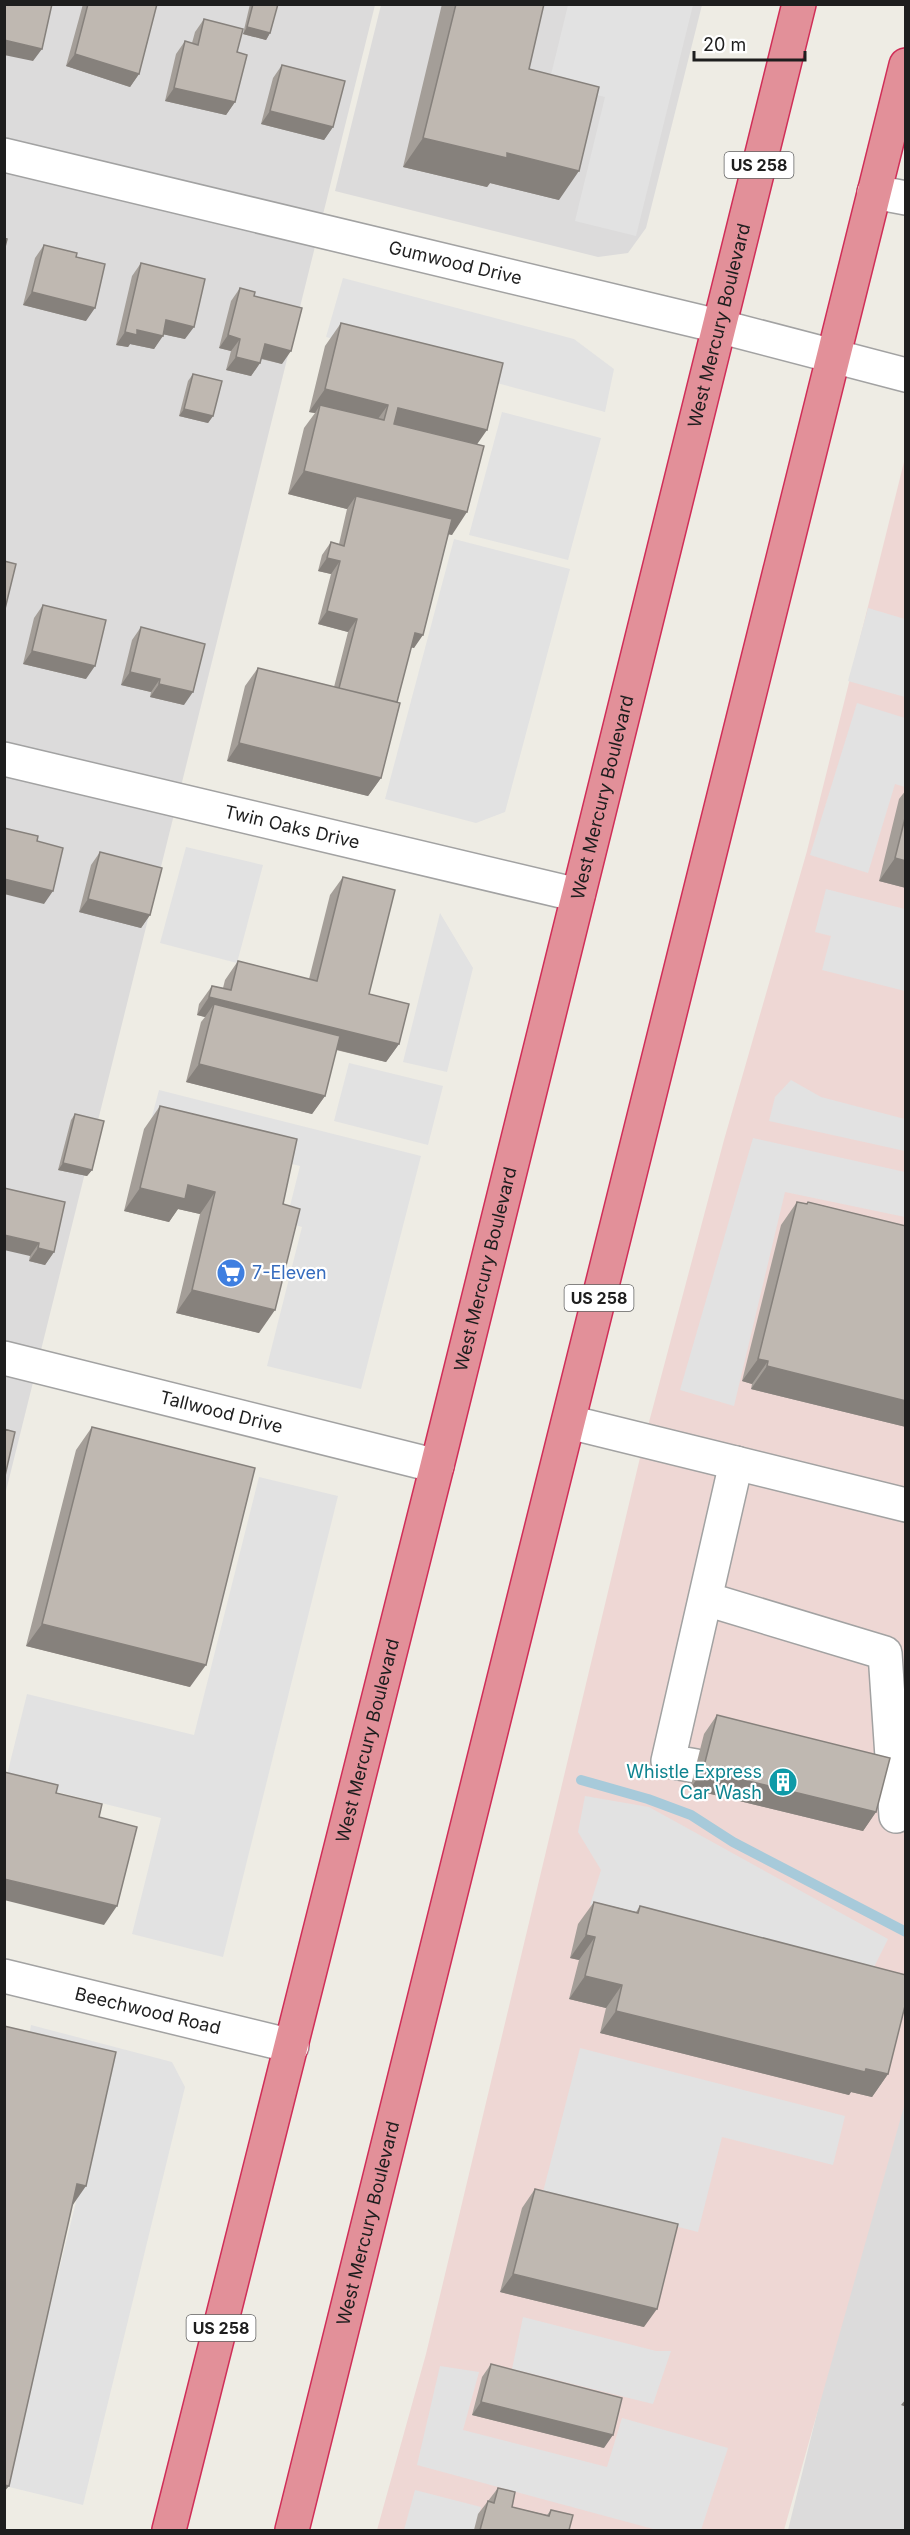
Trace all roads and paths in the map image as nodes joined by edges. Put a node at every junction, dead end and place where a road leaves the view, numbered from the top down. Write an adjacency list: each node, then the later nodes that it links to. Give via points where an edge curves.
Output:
1 (799, 4): 6 (highway, West Mercury Boulevard / US 258)
2 (906, 65): 4 (highway, West Mercury Boulevard / US 258)
3 (4, 155): 6 (street, Gumwood Drive)
4 (874, 192): 5 (street); 7 (highway, West Mercury Boulevard / US 258)
5 (906, 198)
6 (718, 326): 7 (street, Gumwood Drive); 10 (highway, West Mercury Boulevard / US 258)
7 (832, 357): 8 (street, Gumwood Drive); 12 (highway, West Mercury Boulevard / US 258)
8 (906, 375)
9 (4, 759): 10 (street, Twin Oaks Drive)
10 (578, 895): 14 (highway, West Mercury Boulevard / US 258)
11 (4, 1358): 14 (street, Tallwood Drive)
12 (569, 1422): 13 (street); 22 (highway, West Mercury Boulevard / US 258)
13 (736, 1463): 15 (street); 16 (street)
14 (437, 1466): 20 (highway, West Mercury Boulevard / US 258)
15 (906, 1505)
16 (706, 1599): 17 (street); 18 (street, via 885,1653)
17 (682, 1763)
18 (890, 1815)
19 (4, 1976): 20 (street, Beechwood Road)
20 (292, 2046): 21 (highway, West Mercury Boulevard / US 258)
21 (169, 2530)
22 (292, 2530)

